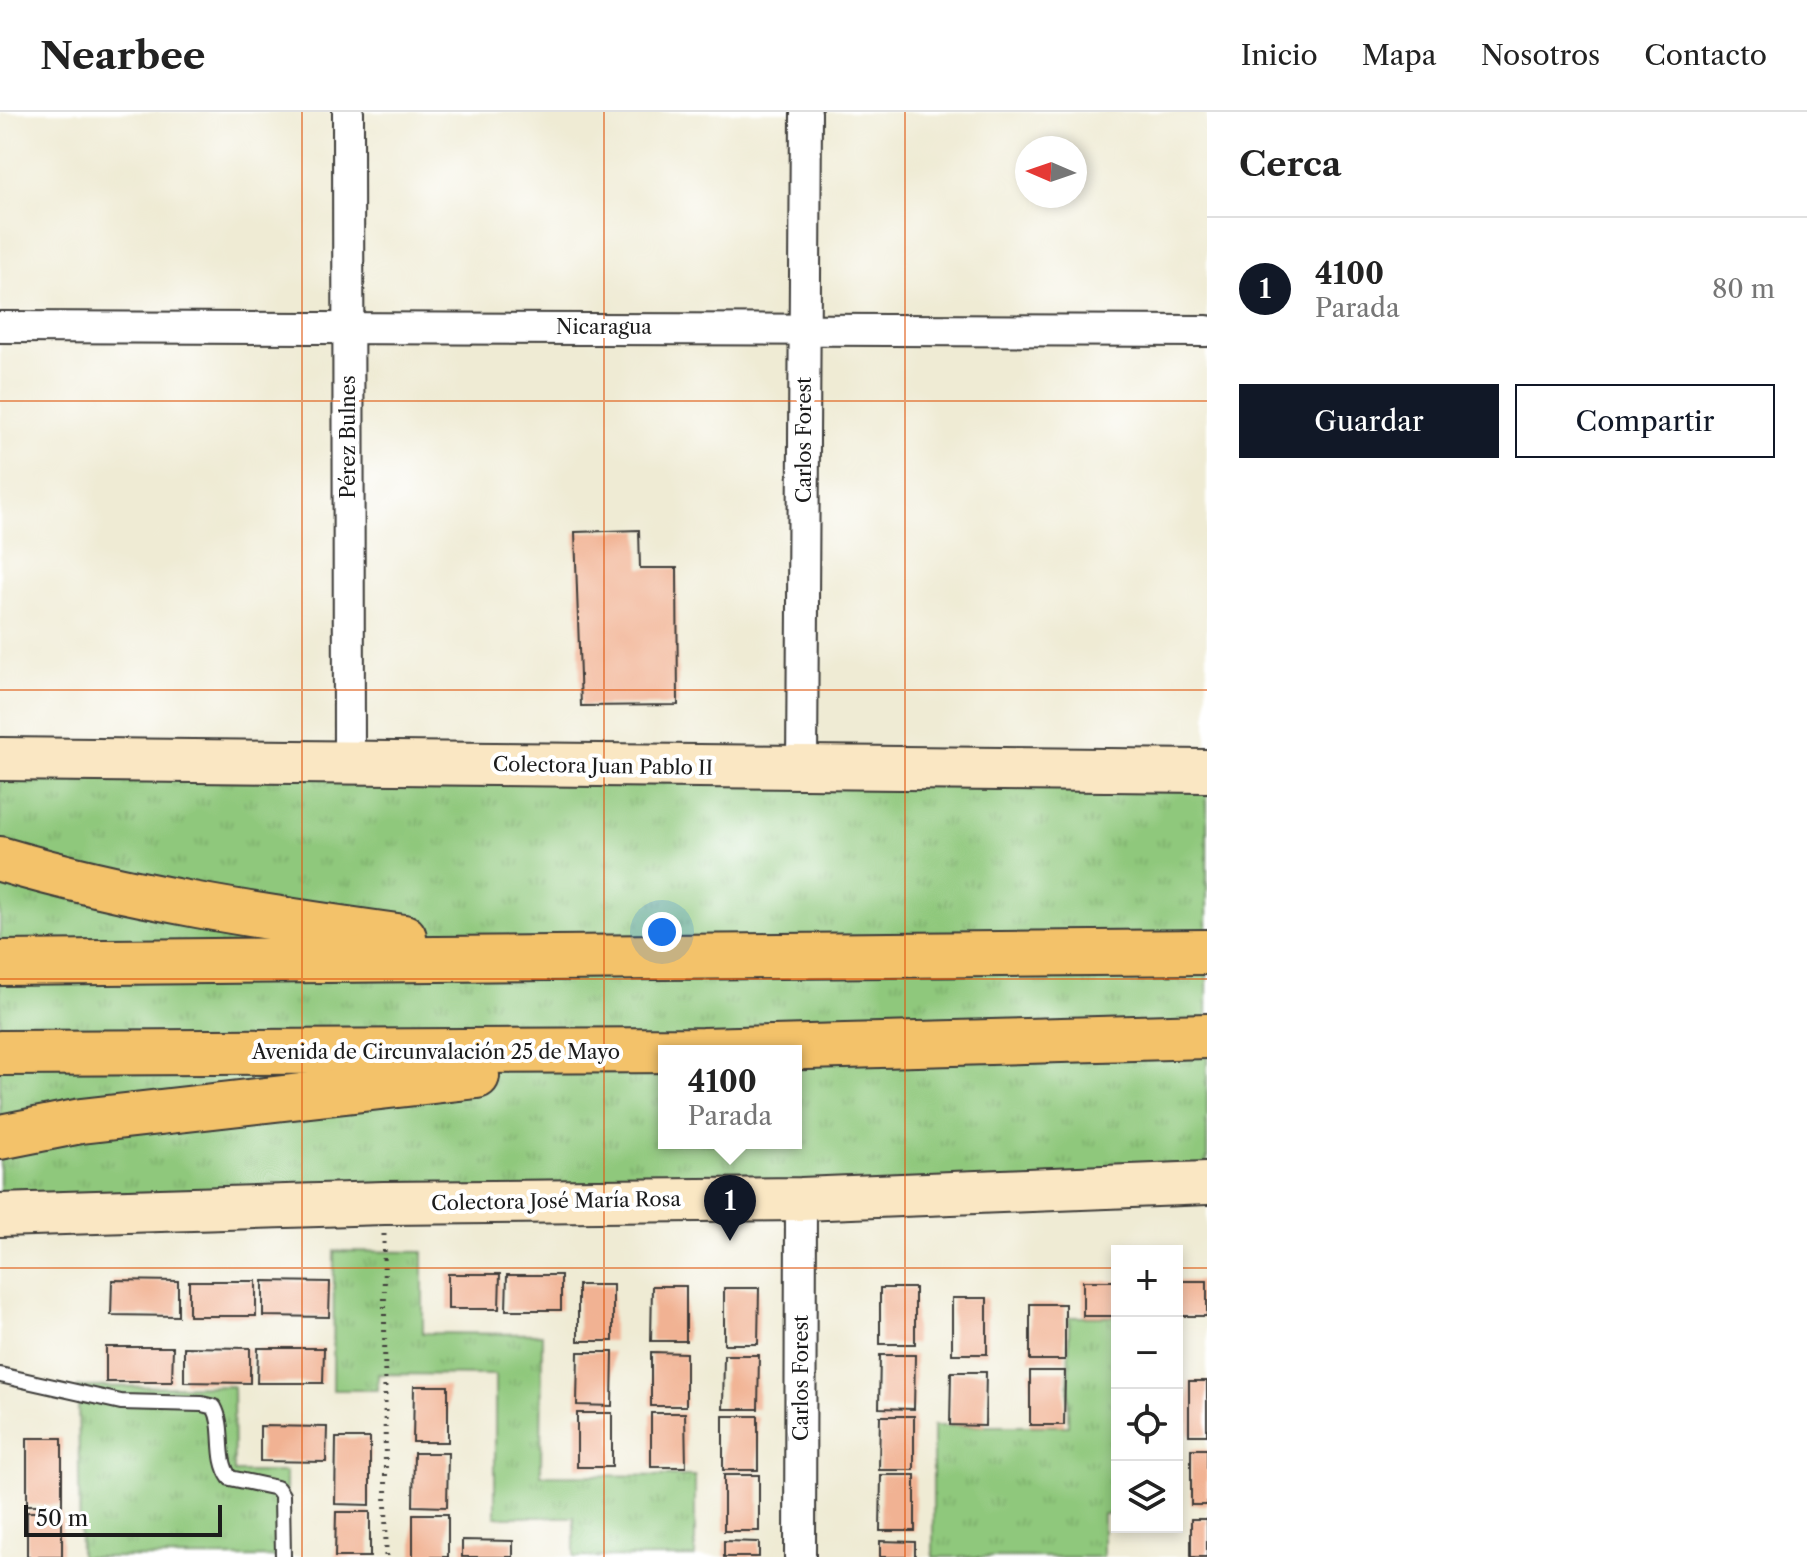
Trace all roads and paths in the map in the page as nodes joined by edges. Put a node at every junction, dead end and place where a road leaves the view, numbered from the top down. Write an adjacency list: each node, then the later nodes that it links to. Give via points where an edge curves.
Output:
1 (348, 112): 3 (street, Pérez Bulnes)
2 (806, 112): 5 (street, Carlos Forest)
3 (348, 326): 4 (street, Nicaragua); 5 (street, Nicaragua); 8 (street, Pérez Bulnes)
4 (0, 327)
5 (805, 328): 6 (street, Nicaragua); 9 (street, Carlos Forest)
6 (1207, 331)
7 (0, 759): 8 (main road, Colectora Juan Pablo II)
8 (349, 763): 9 (main road, Colectora Juan Pablo II)
9 (802, 768): 10 (main road, Colectora Juan Pablo II)
10 (1207, 771)
11 (0, 859): 13 (highway, via 79,882 237,913)
12 (1207, 952): 13 (highway)
13 (569, 958): 14 (highway)
14 (0, 963)
15 (1207, 1036): 16 (highway, Avenida de Circunvalación 25 de Mayo)
16 (802, 1047)
17 (658, 1050): 18 (highway, Avenida de Circunvalación 25 de Mayo)
18 (0, 1053)
19 (658, 1056): 20 (highway, via 81,1121)
20 (0, 1137)
21 (1207, 1183): 22 (main road, Colectora José María Rosa)
22 (801, 1199): 23 (main road, Colectora José María Rosa); 28 (street, Carlos Forest)
23 (384, 1203): 24 (main road, Colectora José María Rosa); 27 (path)
24 (0, 1215)
25 (0, 1375): 26 (lane, via 121,1402 214,1407 230,1478 277,1488 282,1495)
26 (283, 1557)
27 (386, 1557)
28 (800, 1557)

